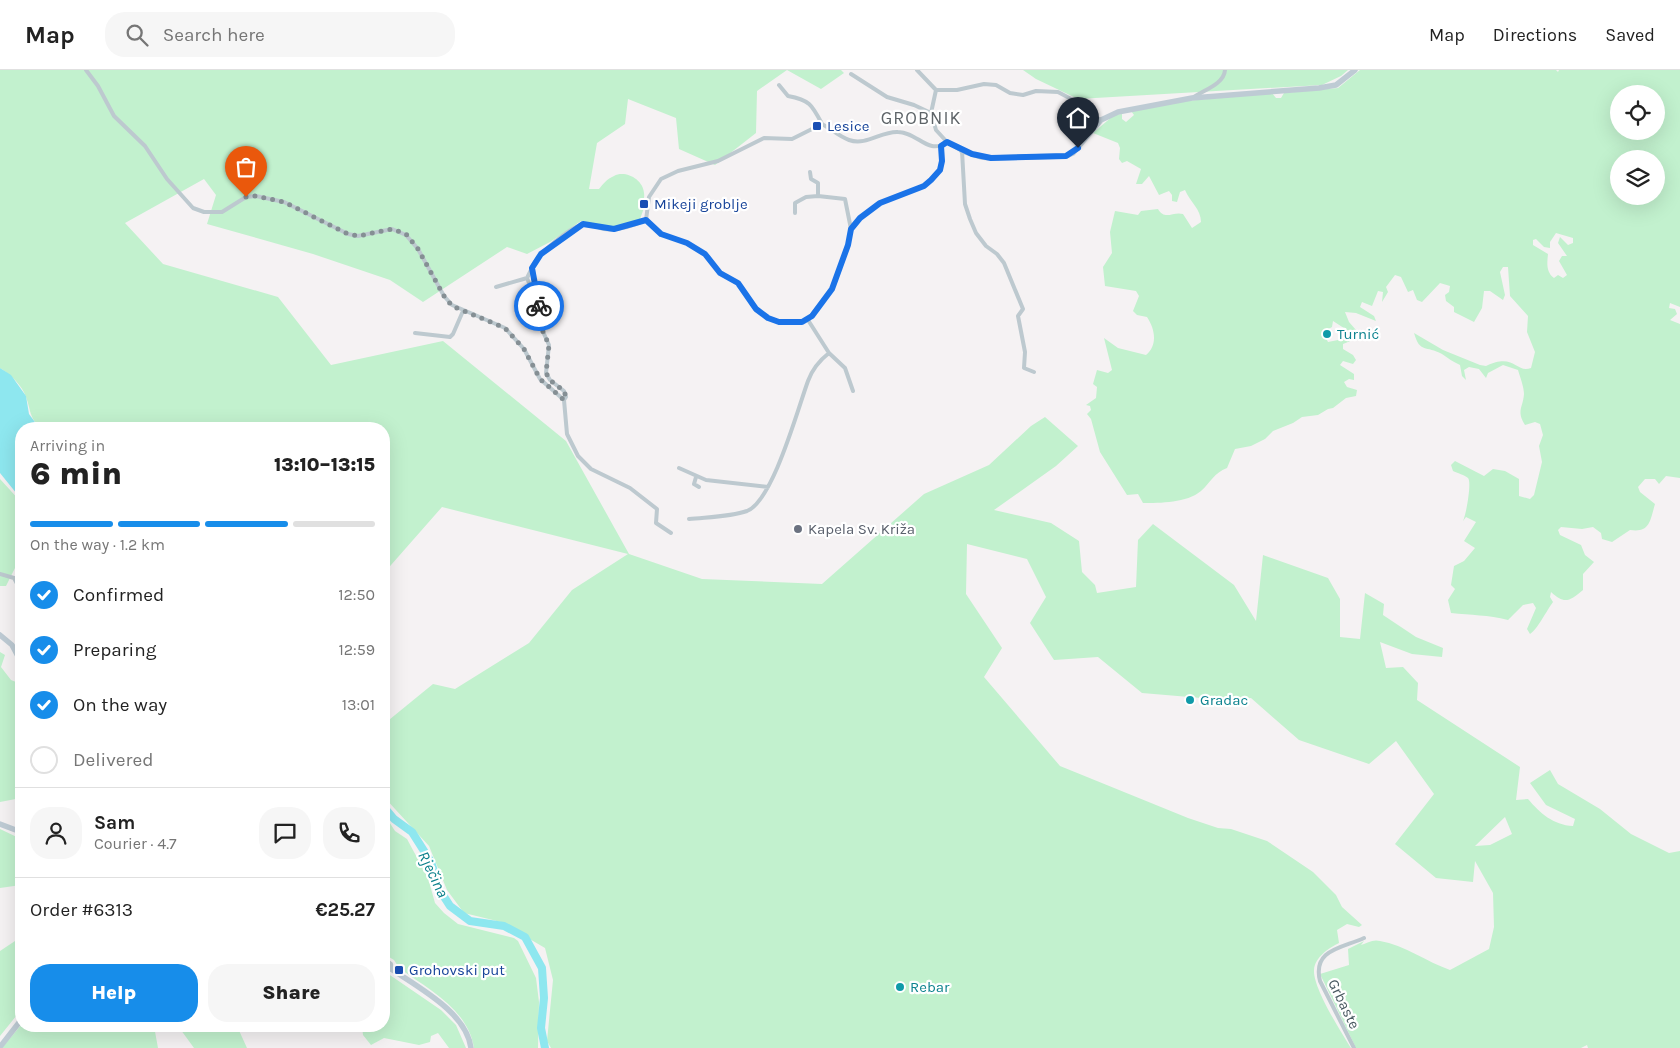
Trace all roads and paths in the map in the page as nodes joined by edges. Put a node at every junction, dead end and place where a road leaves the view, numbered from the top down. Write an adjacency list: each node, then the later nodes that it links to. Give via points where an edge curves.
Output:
1 (86, 70): 25 (street, via 114,116 146,146 167,180 193,208 222,212 246,197 256,196 284,202 348,234 358,236 398,230 406,234 418,249 452,306)
2 (918, 70): 7 (street)
3 (1225, 70): 8 (street, via 1219,82)
4 (1355, 70): 8 (main road, via 1336,84 1318,88)
5 (850, 74): 9 (street, via 887,97)
6 (779, 85): 11 (street, via 788,96 804,99 811,105)
7 (936, 90): 9 (street); 10 (street, via 957,90 984,84 1023,95 1058,92)
8 (1192, 98): 10 (main road, via 1118,112)
9 (931, 113): 12 (street, via 936,130)
10 (1101, 120): 14 (main road, via 1073,153 1066,156 991,158)
11 (822, 124): 13 (street, via 849,140 862,142 884,133 899,132 908,133 928,146); 18 (street, via 792,139 764,138 718,161 678,171 661,179 649,197)
12 (947, 142): 13 (street); 14 (street)
13 (941, 146): 19 (street, via 940,170 931,180 911,192 880,203)
14 (962, 150): 30 (street, via 965,204 976,233 1004,263 1023,309 1018,316 1025,352 1024,368)
15 (810, 172): 16 (street, via 811,179 818,183)
16 (818, 196): 17 (street, via 806,196 795,203); 19 (street, via 845,199)
17 (795, 213)
18 (646, 220): 20 (street, via 614,229 581,225 541,254); 26 (street, via 661,234 687,243 705,254 720,273 738,283 756,309 768,318 795,323)
19 (851, 229): 26 (street, via 832,289)
20 (532, 268): 21 (street); 24 (street)
21 (527, 278): 22 (street); 23 (street, via 512,285)
22 (530, 286): 24 (street); 27 (street, via 527,312)
23 (496, 287)
24 (537, 301): 32 (street, via 540,325 549,345 546,373 564,391)
25 (463, 311): 28 (street, via 450,337); 32 (street, via 493,321 510,332 531,360 540,379)
26 (808, 320): 29 (street)
27 (522, 321)
28 (415, 333)
29 (828, 353): 31 (street, via 845,368); 36 (street, via 808,380 801,407)
30 (1034, 372)
31 (852, 390)
32 (564, 400): 38 (street, via 567,434 578,456 591,469 630,488 657,509 656,523)
33 (679, 468): 34 (street)
34 (696, 477): 35 (street, via 694,484); 36 (street, via 722,484)
35 (699, 487)
36 (768, 487): 37 (street, via 755,506 746,511)
37 (689, 519)
38 (670, 533)
39 (0, 574): 40 (street)
40 (15, 580)
41 (0, 634): 42 (main road)
42 (15, 650)
43 (0, 824): 44 (main road)
44 (15, 830)
45 (1364, 938): 51 (street, Grbaste, via 1331,950 1323,957 1317,971)
46 (390, 964): 47 (street)
47 (392, 970): 50 (main road, via 449,1010 461,1022)
48 (15, 1028): 49 (main road)
49 (0, 1047)
50 (471, 1048)
51 (1354, 1048)

